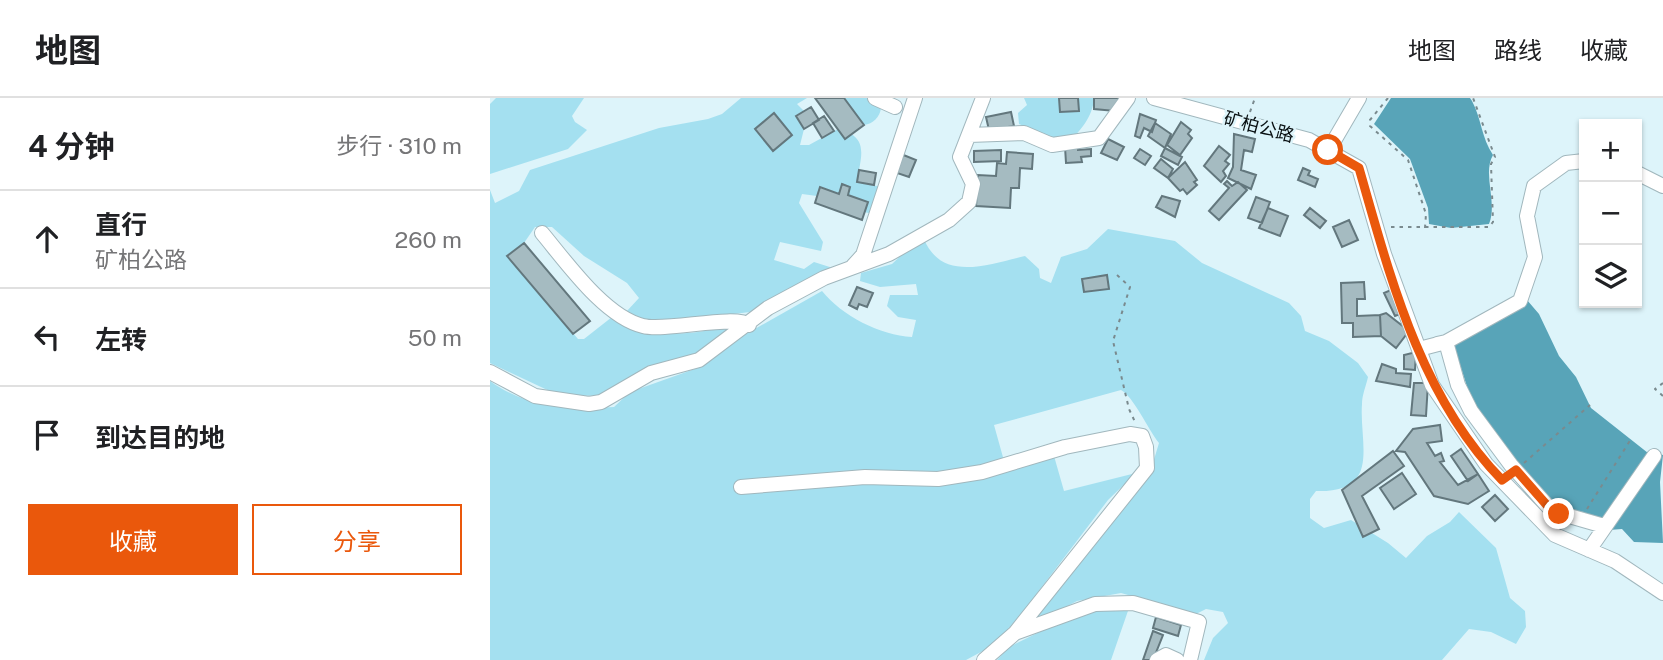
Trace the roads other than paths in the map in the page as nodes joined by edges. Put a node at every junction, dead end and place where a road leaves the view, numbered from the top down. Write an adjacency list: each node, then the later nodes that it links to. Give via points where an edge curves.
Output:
1 (875, 98): 7 (street)
2 (915, 98): 14 (street, via 863,256)
3 (983, 98): 8 (street)
4 (1128, 98): 8 (street, via 1099,138 1052,145 1024,133)
5 (1154, 98): 9 (street, 矿柏公路, via 1309,140)
6 (1359, 98): 9 (street)
7 (895, 107)
8 (969, 135): 14 (street, via 960,157 973,184 969,202 949,220 889,254)
9 (1328, 150): 17 (street, 矿柏公路, via 1359,168)
10 (1579, 162): 16 (street, via 1566,163 1534,186 1527,216 1535,257 1520,301)
11 (1642, 175): 12 (street)
12 (1661, 182)
13 (542, 233): 15 (street, via 606,309 642,326 730,320)
14 (851, 269): 15 (street, via 768,308)
15 (749, 325): 18 (street, via 699,360 651,373 601,402 535,396)
16 (1446, 342): 17 (street); 20 (street, via 1471,411)
17 (1419, 349): 21 (street, 矿柏公路, via 1432,385)
18 (490, 372)
19 (1654, 456): 23 (street)
20 (1518, 468): 21 (street); 23 (street, via 1552,511)
21 (1502, 480): 24 (street, 矿柏公路, via 1556,535)
22 (741, 487): 26 (street, via 864,477 938,479 982,472 1065,447 1142,436 1147,468)
23 (1604, 526): 24 (street)
24 (1588, 550): 25 (street, 矿柏公路, via 1615,561)
25 (1663, 593)
26 (1015, 633): 27 (street); 30 (street, via 1095,604 1133,603 1199,622)
27 (984, 660)
28 (1157, 660): 29 (street, via 1166,655)
29 (1177, 660)
30 (1190, 660)

